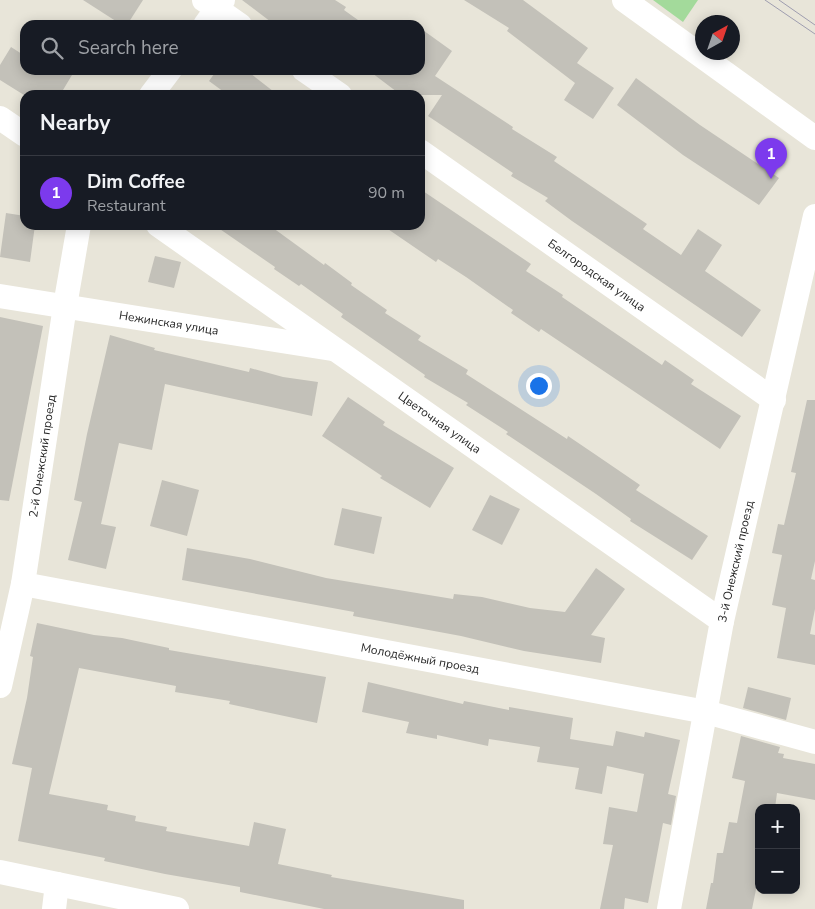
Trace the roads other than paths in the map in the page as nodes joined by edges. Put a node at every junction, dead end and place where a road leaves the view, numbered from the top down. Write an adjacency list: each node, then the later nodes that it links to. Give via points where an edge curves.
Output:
1 (624, 0): 10 (street)
2 (212, 8): 3 (street)
3 (232, 20)
4 (166, 75): 6 (street)
5 (311, 75): 7 (street)
6 (155, 90)
7 (333, 90)
8 (0, 118): 9 (street)
9 (20, 132)
10 (815, 138)
11 (425, 155): 18 (street, Белгородская улица)
12 (815, 216): 18 (street, 3-й Онежский проезд)
13 (78, 230): 16 (street, 2-й Онежский проезд)
14 (165, 230): 17 (street, Цветочная улица)
15 (0, 296): 16 (street, Нежинская улица)
16 (64, 306): 17 (street, Нежинская улица); 19 (street, 2-й Онежский проезд)
17 (339, 350): 20 (street, Цветочная улица)
18 (774, 400): 20 (street, 3-й Онежский проезд)
19 (23, 584): 21 (street, 2-й Онежский проезд); 23 (street, Молодёжный проезд)
20 (722, 621): 23 (street, 3-й Онежский проезд)
21 (4, 650): 22 (street, 2-й Онежский проезд)
22 (0, 686)
23 (706, 712): 24 (street, Молодёжный проезд); 29 (street, 3-й Онежский проезд)
24 (815, 742)
25 (0, 872): 26 (street)
26 (57, 884): 27 (street); 28 (street)
27 (54, 909)
28 (177, 909)
29 (669, 909)

